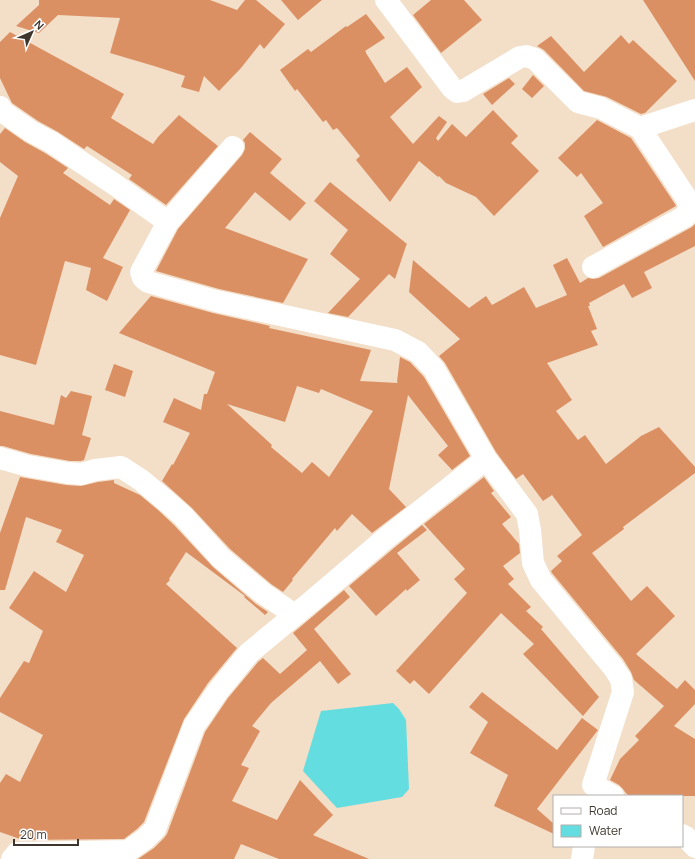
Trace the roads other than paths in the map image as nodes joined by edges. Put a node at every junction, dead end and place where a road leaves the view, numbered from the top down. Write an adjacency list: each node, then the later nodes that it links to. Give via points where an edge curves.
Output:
1 (386, 0): 4 (street, via 457,92 526,56 535,59 578,102 601,108)
2 (0, 107): 6 (street, via 3,112 32,132 51,142)
3 (695, 110): 4 (street)
4 (640, 128): 7 (street, via 687,199 689,207 686,216)
5 (233, 147): 6 (street)
6 (168, 222): 9 (street, via 141,272 148,282 216,301 395,340 418,352 434,369)
7 (593, 267)
8 (0, 458): 10 (street, via 68,473 82,474 121,467 141,480 183,516 221,558 264,594)
9 (486, 459): 10 (street, via 386,538); 11 (street, via 527,514 533,563 540,580 621,679 623,692)
10 (295, 615): 16 (street, via 249,653 194,726 155,829 145,839)
11 (593, 790): 12 (street)
12 (610, 795)
13 (683, 836): 15 (street)
14 (584, 847): 18 (street)
15 (695, 847)
16 (136, 855): 17 (street, via 16,853)
17 (12, 859)
18 (582, 859)

